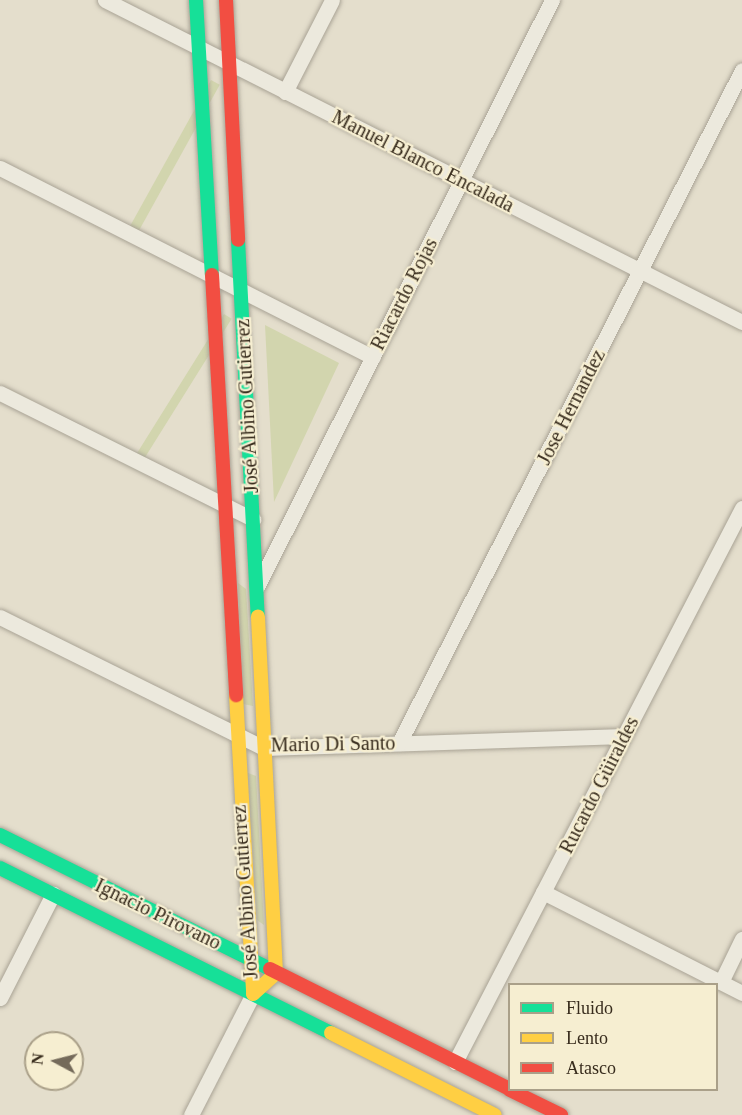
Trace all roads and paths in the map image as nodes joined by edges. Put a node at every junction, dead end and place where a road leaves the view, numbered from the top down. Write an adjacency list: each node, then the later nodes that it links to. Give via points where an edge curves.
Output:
1 (105, 0): 6 (street, Manuel Blanco Encalada)
2 (196, 0): 6 (street, José Albino Gutierrez)
3 (226, 0): 7 (street, José Albino Gutierrez)
4 (332, 0): 9 (street)
5 (552, 0): 11 (street, Riacardo Rojas)
6 (198, 47): 7 (street, Manuel Blanco Encalada); 13 (street, José Albino Gutierrez)
7 (230, 63): 9 (street, Manuel Blanco Encalada); 14 (street, José Albino Gutierrez)
8 (742, 70): 12 (street, Jose Hernandez)
9 (285, 92): 11 (street, Manuel Blanco Encalada)
10 (0, 168): 13 (street)
11 (462, 180): 12 (street, Manuel Blanco Encalada); 16 (street, Riacardo Rojas)
12 (640, 271): 15 (street, Manuel Blanco Encalada); 25 (street, Jose Hernandez)
13 (211, 275): 14 (street); 18 (street, José Albino Gutierrez)
14 (241, 290): 16 (street); 20 (street, José Albino Gutierrez)
15 (742, 322)
16 (373, 357): 21 (street, Riacardo Rojas)
17 (0, 393): 18 (street)
18 (223, 506): 20 (street); 23 (street, José Albino Gutierrez)
19 (742, 508): 24 (street, Rucardo Güiraldes)
20 (253, 519): 21 (street, José Albino Gutierrez)
21 (257, 588): 26 (street, José Albino Gutierrez)
22 (0, 617): 23 (street, Mario Di Santo)
23 (236, 735): 26 (street, Mario Di Santo); 32 (street, José Albino Gutierrez)
24 (624, 736): 25 (street, Mario Di Santo); 29 (street, Rucardo Güiraldes)
25 (399, 743): 26 (street, Mario Di Santo)
26 (264, 748): 33 (street, José Albino Gutierrez)
27 (0, 836): 32 (street, Ignacio Pirovano)
28 (0, 868): 30 (street, Ignacio Pirovano)
29 (543, 892): 34 (street); 39 (street, Rucardo Güiraldes)
30 (53, 894): 36 (street, Ignacio Pirovano); 37 (street)
31 (742, 939): 34 (street)
32 (248, 959): 33 (street, Ignacio Pirovano); 36 (street, José Albino Gutierrez)
33 (276, 973): 36 (street, José Albino Gutierrez); 38 (street, Ignacio Pirovano)
34 (720, 982): 35 (street)
35 (742, 993)
36 (252, 994): 41 (street, Ignacio Pirovano); 45 (street)
37 (0, 998)
38 (429, 1049): 39 (street, Ignacio Pirovano); 41 (street)
39 (455, 1062): 40 (street, Ignacio Pirovano)
40 (481, 1075): 42 (street, Ignacio Pirovano); 44 (street)
41 (416, 1076): 44 (street, Ignacio Pirovano)
42 (508, 1088)
43 (514, 1091): 47 (street, Ignacio Pirovano)
44 (469, 1102): 46 (street, Ignacio Pirovano)
45 (191, 1115)
46 (495, 1115)
47 (561, 1115)

